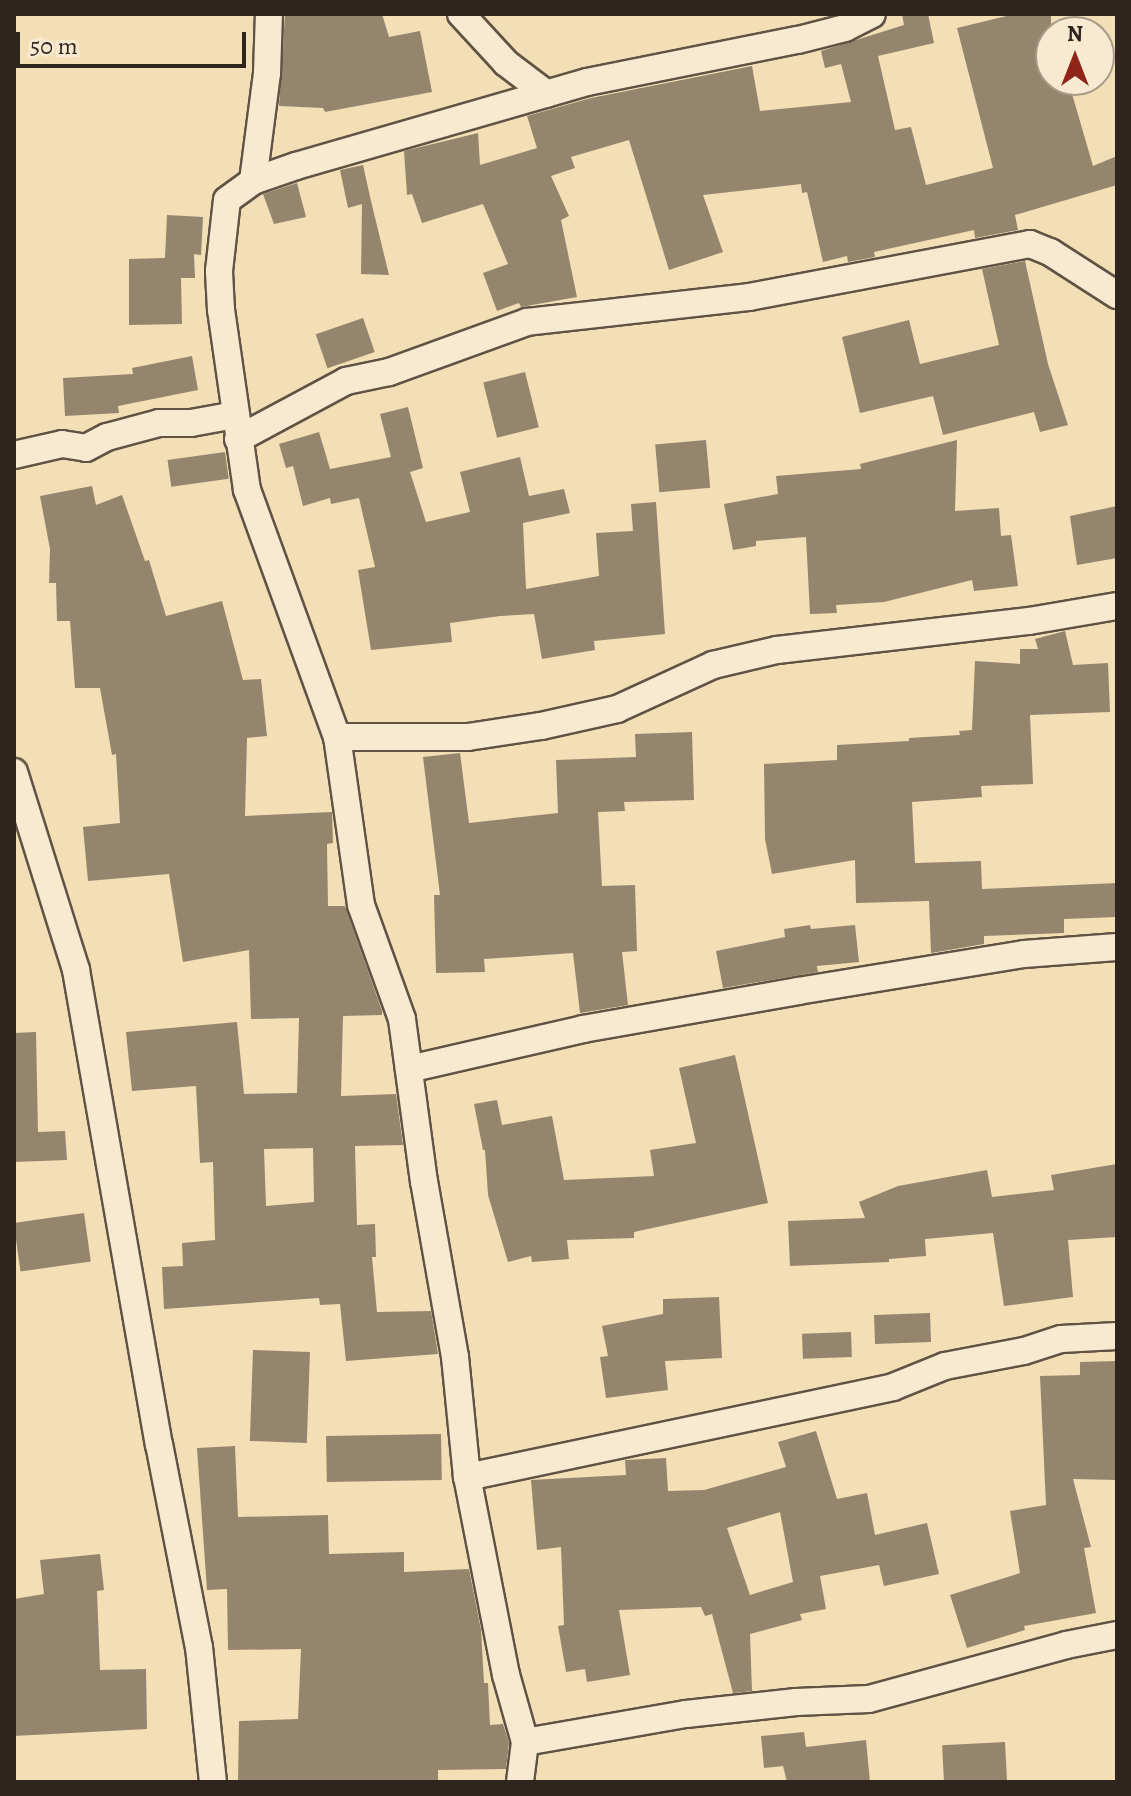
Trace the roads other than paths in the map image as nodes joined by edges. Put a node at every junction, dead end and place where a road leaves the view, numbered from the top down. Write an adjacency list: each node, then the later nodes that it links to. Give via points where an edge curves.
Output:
1 (269, 14): 6 (street)
2 (461, 14): 5 (street, via 506,63)
3 (872, 14): 4 (street)
4 (823, 23): 5 (street)
5 (547, 94): 6 (street)
6 (253, 181): 8 (street, via 227,200 219,271)
7 (1117, 295): 8 (street, via 1050,252 1020,244 749,297 527,322 389,372 346,381)
8 (237, 427): 9 (street, via 159,423 86,448 62,444); 11 (street, via 247,490)
9 (14, 455)
10 (1117, 606): 11 (street, via 777,650 713,665 617,709 541,726 468,737)
11 (337, 737): 14 (street, via 361,905 402,1019)
12 (14, 772): 19 (street, via 76,970 199,1647)
13 (1117, 947): 14 (street, via 1024,954 782,993 583,1029)
14 (409, 1069): 16 (street, via 455,1357)
15 (1117, 1336): 16 (street, via 1061,1339 945,1366 893,1387)
16 (467, 1477): 18 (street, via 506,1675)
17 (1117, 1635): 18 (street, via 869,1699 686,1714)
18 (525, 1742): 20 (street)
19 (213, 1782)
20 (520, 1782)

